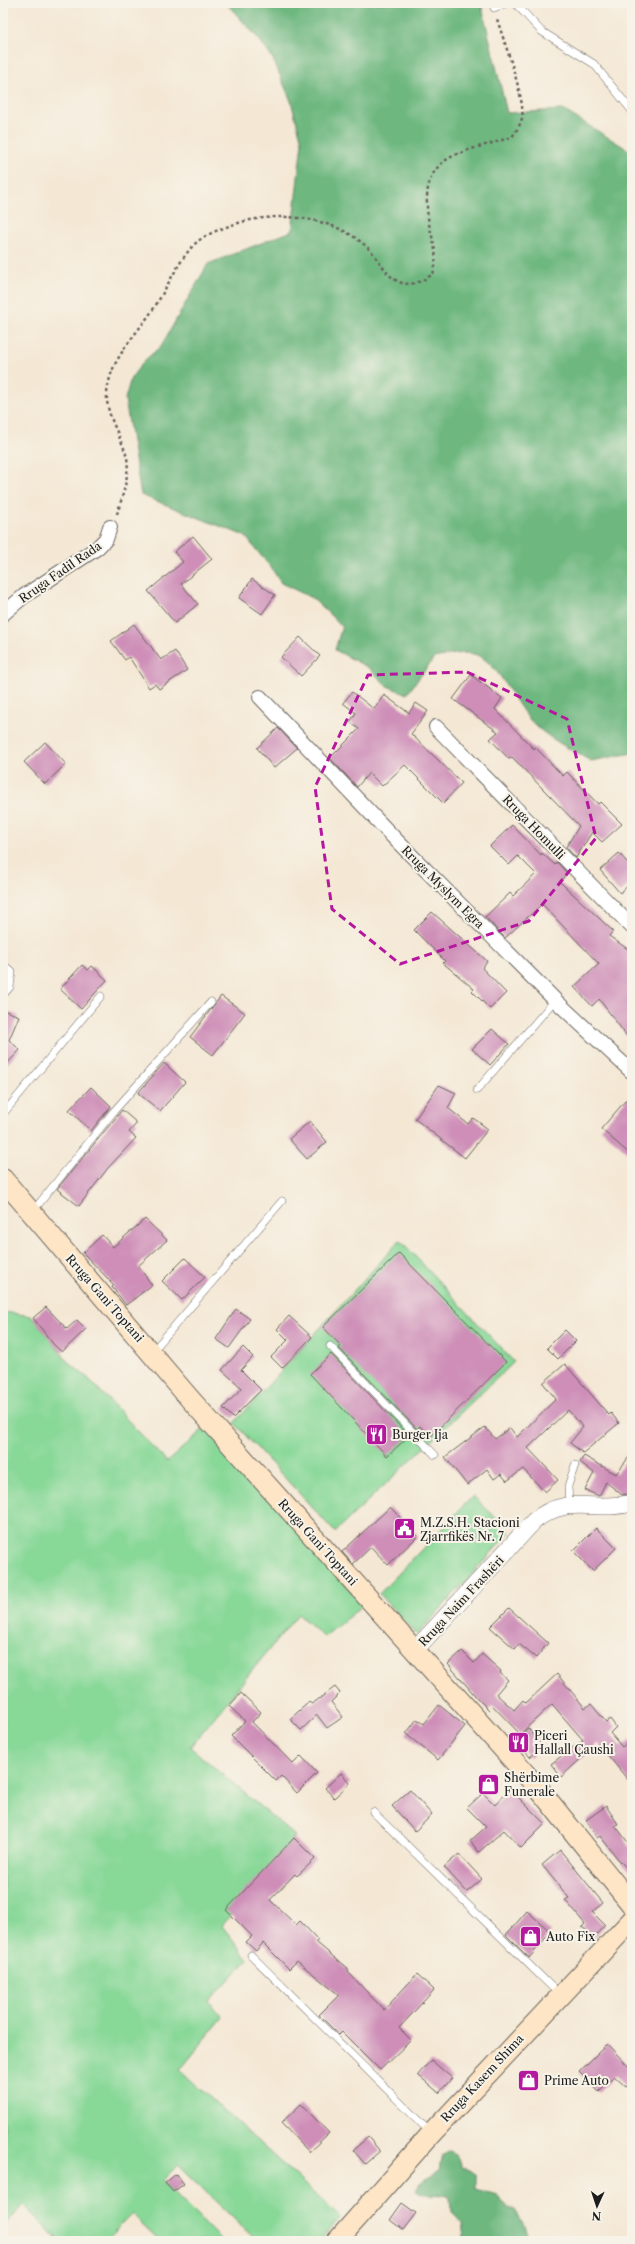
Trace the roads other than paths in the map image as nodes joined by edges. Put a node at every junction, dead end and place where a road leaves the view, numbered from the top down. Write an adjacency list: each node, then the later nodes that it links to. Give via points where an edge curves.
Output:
1 (506, 3): 3 (lane)
2 (515, 3): 4 (lane, via 541,31 594,64)
3 (494, 8)
4 (632, 111)
5 (110, 527): 6 (street, Rruga Fadil Rada, via 106,538 97,548)
6 (3, 612)
7 (260, 698): 13 (street, Rruga Myslym Egra)
8 (436, 726): 9 (street, Rruga Homulli)
9 (632, 928)
10 (3, 964): 11 (lane, via 12,972 10,987)
11 (3, 994)
12 (101, 996): 17 (lane)
13 (555, 1000): 15 (street, Rruga Myslym Egra); 16 (lane)
14 (211, 1002): 20 (lane, via 114,1111)
15 (632, 1072)
16 (477, 1090)
17 (3, 1114)
18 (3, 1179): 20 (main road, Rruga Gani Toptani)
19 (282, 1202): 22 (lane)
20 (32, 1213): 22 (main road, Rruga Gani Toptani)
21 (330, 1346): 23 (lane)
22 (152, 1352): 27 (main road, Rruga Gani Toptani, via 190,1399)
23 (435, 1455)
24 (575, 1465): 26 (lane, via 568,1491)
25 (632, 1503): 26 (street, Rruga Naim Frashëri, via 600,1507)
26 (569, 1505): 27 (street, Rruga Naim Frashëri, via 547,1510 534,1521)
27 (415, 1650): 29 (main road, Rruga Gani Toptani, via 539,1789)
28 (373, 1812): 32 (lane)
29 (632, 1905)
30 (632, 1920): 32 (main road, Rruga Kasem Shima)
31 (250, 1955): 33 (lane)
32 (560, 1995): 33 (main road, Rruga Kasem Shima)
33 (431, 2134): 34 (main road, Rruga Kasem Shima)
34 (337, 2241)

